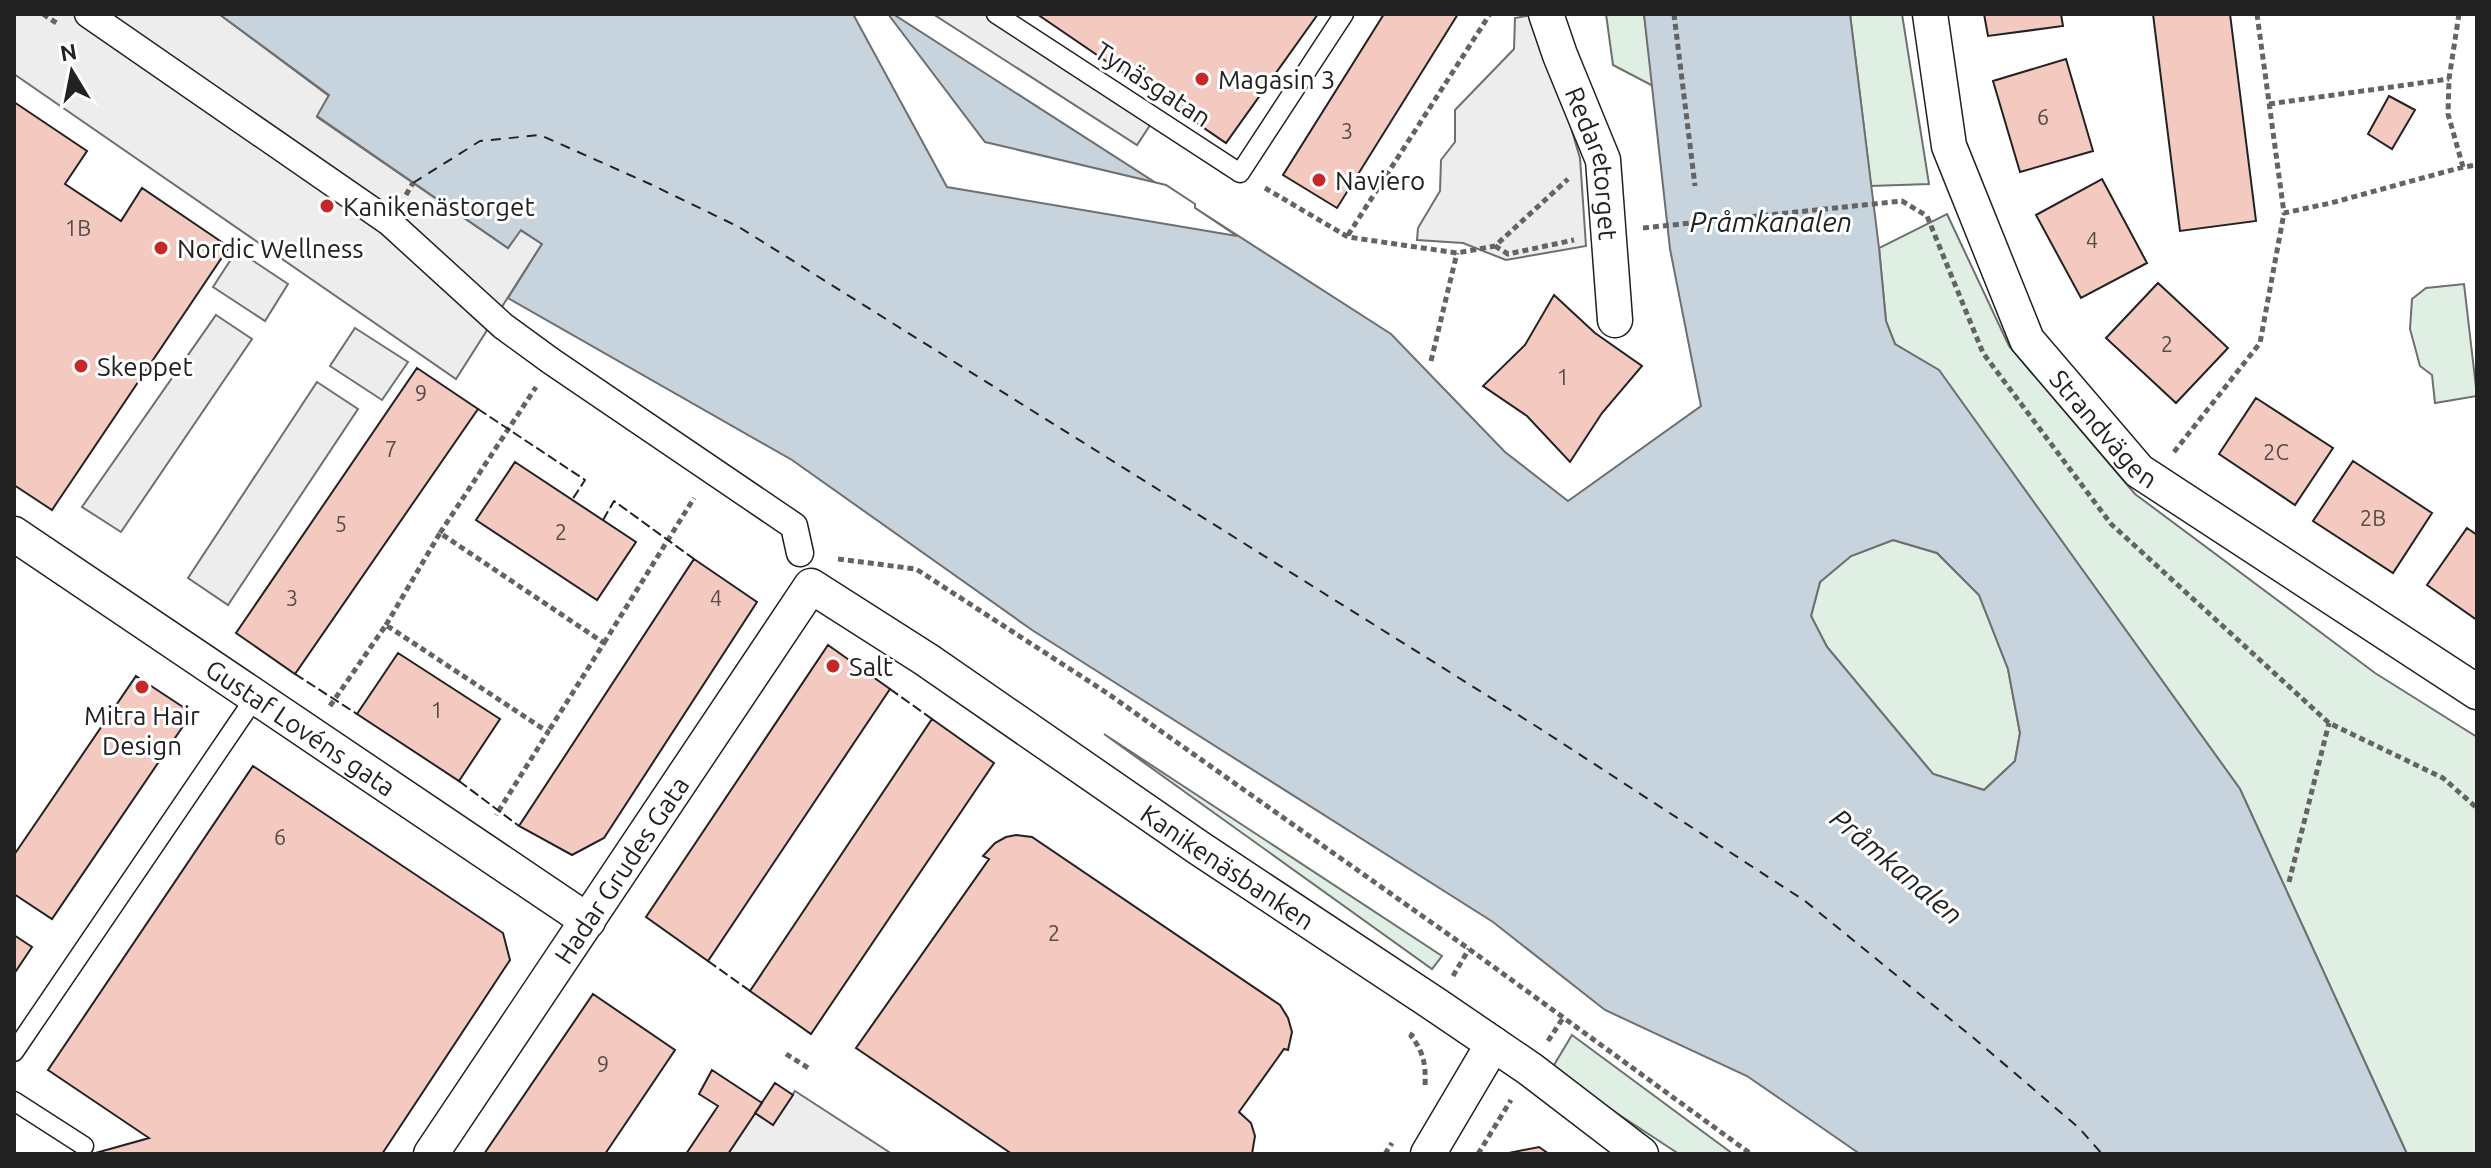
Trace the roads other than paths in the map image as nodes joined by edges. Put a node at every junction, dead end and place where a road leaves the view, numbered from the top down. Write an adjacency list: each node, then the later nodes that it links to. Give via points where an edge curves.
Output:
1 (88, 14): 8 (street, via 389,222 503,326 551,361 794,526)
2 (996, 14): 3 (lane, Tynäsgatan, via 1240,173)
3 (1344, 14)
4 (1546, 14): 6 (street, Redaretorget, via 1603,160 1619,231)
5 (1930, 14): 10 (street, Strandvägen, via 1949,146 2027,340 2139,471)
6 (1615, 320)
7 (14, 534): 11 (street, Gustaf Lovéns gata)
8 (800, 553)
9 (811, 586): 12 (street, Hadar Grudes Gata); 13 (street, Kanikenäsbanken)
10 (2477, 692)
11 (256, 696): 12 (street, Gustaf Lovéns gata); 14 (lane)
12 (588, 921): 17 (street, Hadar Grudes Gata)
13 (1493, 1044): 18 (street); 19 (street, Kanikenäsbanken)
14 (14, 1052)
15 (14, 1101): 16 (lane)
16 (84, 1146)
17 (431, 1154)
18 (1428, 1154)
19 (1641, 1154)

